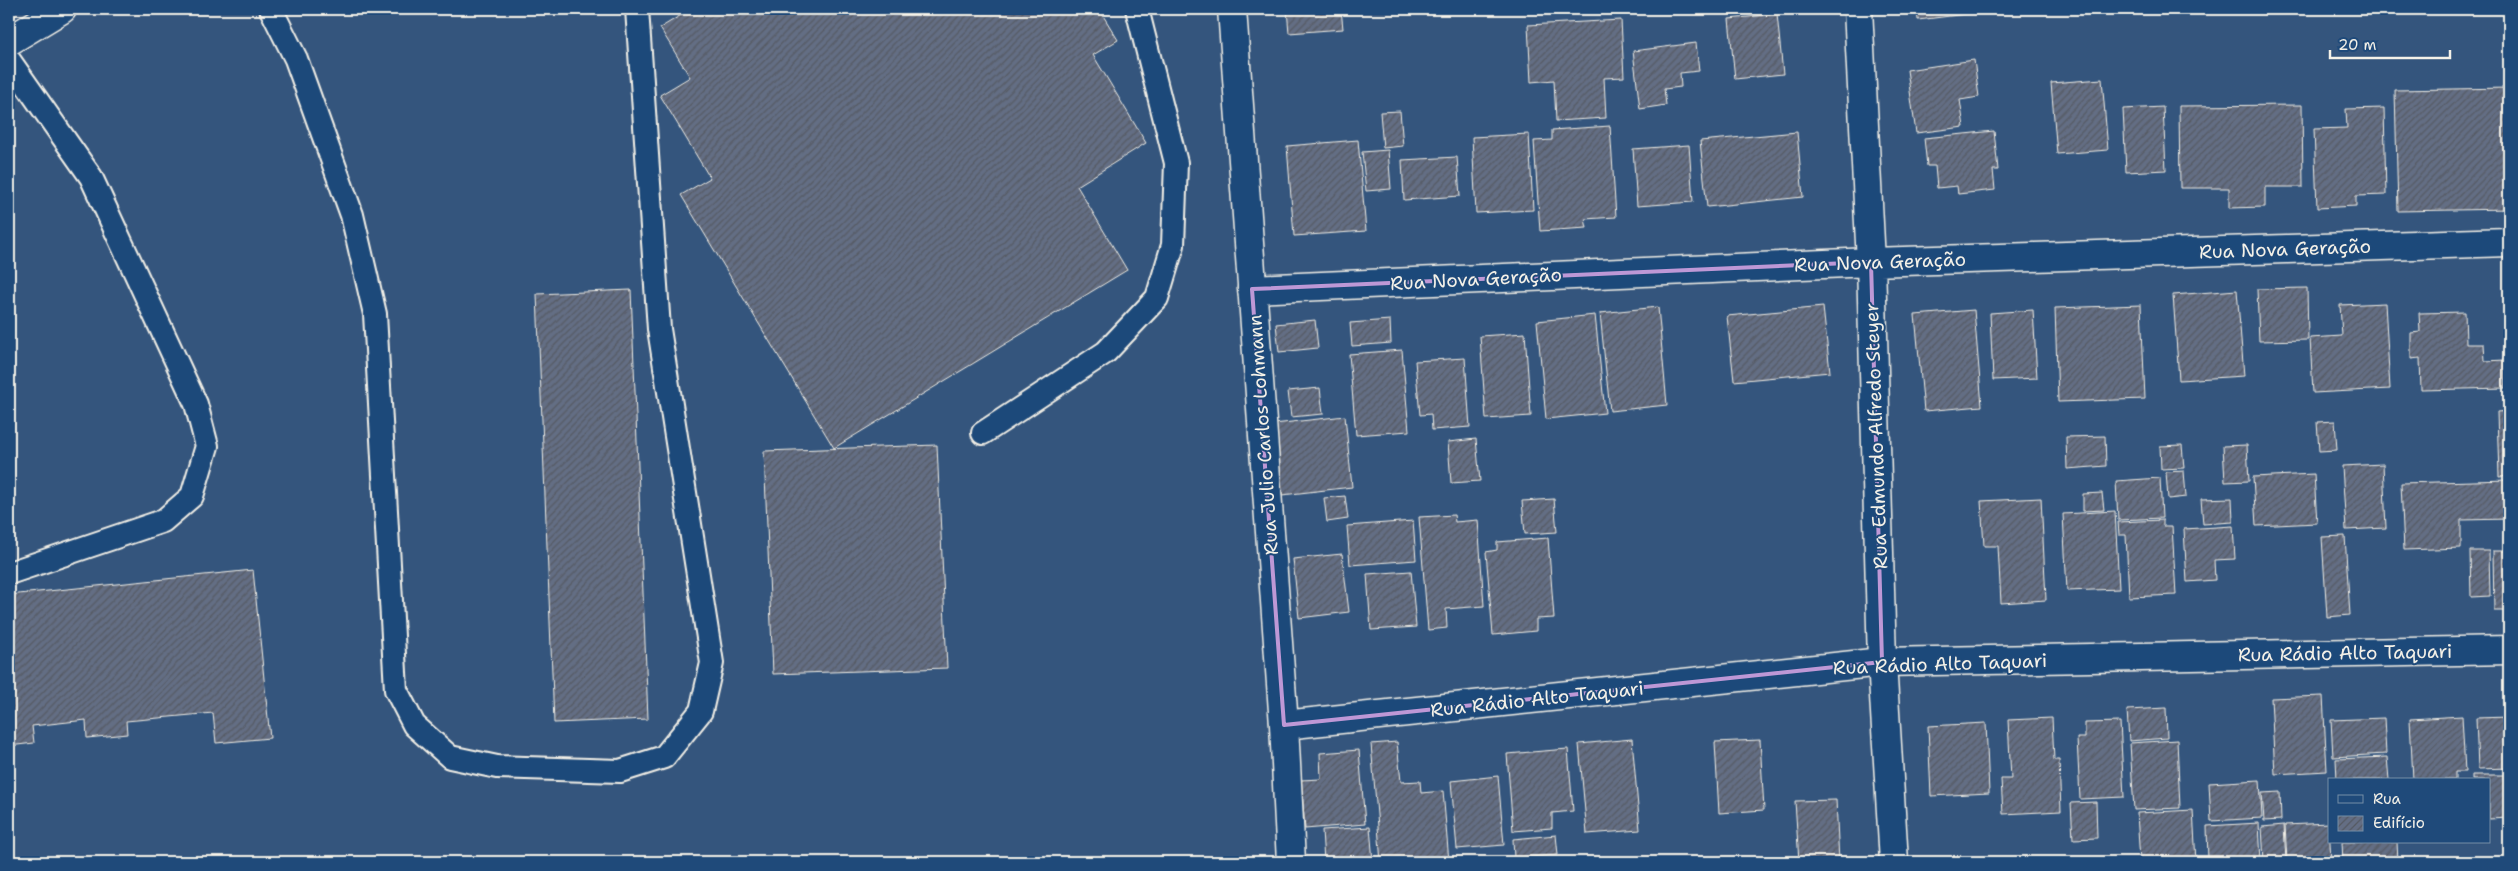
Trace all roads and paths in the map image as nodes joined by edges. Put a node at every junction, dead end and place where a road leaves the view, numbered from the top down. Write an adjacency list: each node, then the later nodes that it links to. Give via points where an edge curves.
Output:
1 (62, 9): 7 (main road)
2 (271, 9): 3 (lane, via 296,59 352,215 374,314 396,690 414,725 450,757 497,767 620,771 664,757 701,711 712,663 659,329)
3 (636, 9)
4 (1137, 9): 12 (lane, via 1176,162 1173,245 1157,298 1106,352)
5 (1232, 9): 11 (main road, Rua Julio Carlos Lohmann)
6 (1858, 9): 10 (main road, Rua Edmundo Alfredo Steyer)
7 (9, 41)
8 (9, 60): 13 (lane, via 91,177 196,404 207,446 192,496 163,521)
9 (2509, 242): 10 (main road, Rua Nova Geração)
10 (1871, 262): 11 (main road, Rua Nova Geração); 15 (main road, Rua Edmundo Alfredo Steyer)
11 (1252, 289): 16 (main road, Rua Julio Carlos Lohmann)
12 (983, 433)
13 (9, 573)
14 (2509, 650): 15 (main road, Rua Rádio Alto Taquari)
15 (1882, 662): 16 (main road, Rua Rádio Alto Taquari); 18 (main road, Rua Edmundo Alfredo Steyer)
16 (1284, 725): 17 (main road, Rua Julio Carlos Lohmann)
17 (1291, 862)
18 (1894, 862)

